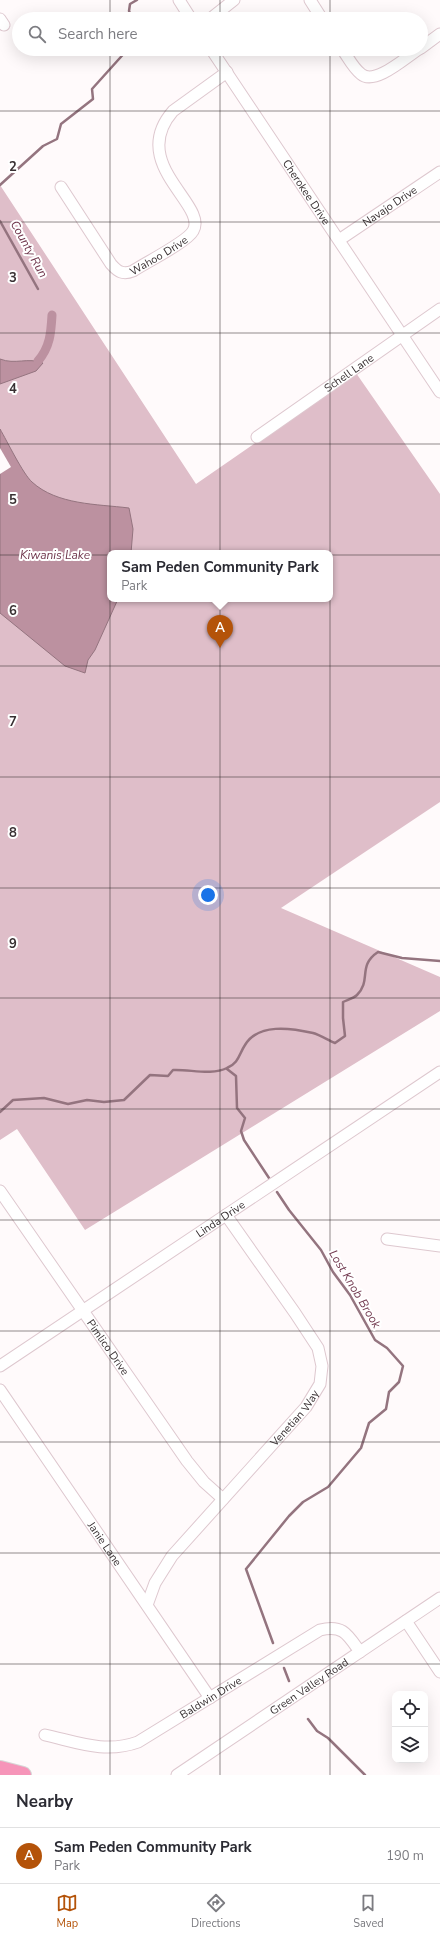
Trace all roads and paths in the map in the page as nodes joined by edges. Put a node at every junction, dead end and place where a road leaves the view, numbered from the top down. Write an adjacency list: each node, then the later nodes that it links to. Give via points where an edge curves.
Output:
1 (179, 0): 4 (street)
2 (234, 0): 5 (street)
3 (310, 0): 6 (street)
4 (187, 12)
5 (219, 12)
6 (318, 12)
7 (440, 34): 8 (street)
8 (428, 42)
9 (216, 56): 12 (street, Cherokee Drive)
10 (347, 56): 11 (street, via 360,74 371,78 383,74)
11 (409, 56)
12 (227, 72): 14 (street, Wahoo Drive, via 173,111 160,134 160,153 165,171 190,207 195,220 194,230 186,238 133,271 120,273 111,264); 15 (street, Cherokee Drive)
13 (440, 172): 15 (street, Navajo Drive)
14 (61, 188)
15 (339, 240): 17 (street, Cherokee Drive)
16 (440, 309): 17 (street, Schell Lane)
17 (402, 336): 18 (street, Cherokee Drive); 19 (street, Schell Lane)
18 (440, 392)
19 (257, 437)
20 (440, 1072): 22 (street, Linda Drive)
21 (0, 1191): 25 (street, Pimlico Drive)
22 (226, 1215): 25 (street, Linda Drive); 28 (street, Venetian Way, via 296,1313 318,1348 322,1366 320,1384 312,1400)
23 (387, 1239): 24 (street)
24 (440, 1246)
25 (83, 1311): 26 (street, Linda Drive); 28 (street, Pimlico Drive, via 187,1461 204,1482)
26 (0, 1366)
27 (0, 1390): 30 (street, Janie Lane)
28 (223, 1499): 30 (street, Venetian Way, via 162,1570 154,1583)
29 (440, 1598): 31 (street, Green Valley Road)
30 (147, 1605): 34 (street, Janie Lane)
31 (406, 1621): 32 (street, Green Valley Road); 33 (street)
32 (360, 1652): 34 (street, Baldwin Drive, via 342,1630 320,1630); 38 (street, Green Valley Road)
33 (440, 1672)
34 (210, 1698): 35 (street, Baldwin Drive, via 146,1738 129,1745 100,1748)
35 (45, 1735)
36 (0, 1769): 37 (highway)
37 (23, 1775)
38 (177, 1775)

